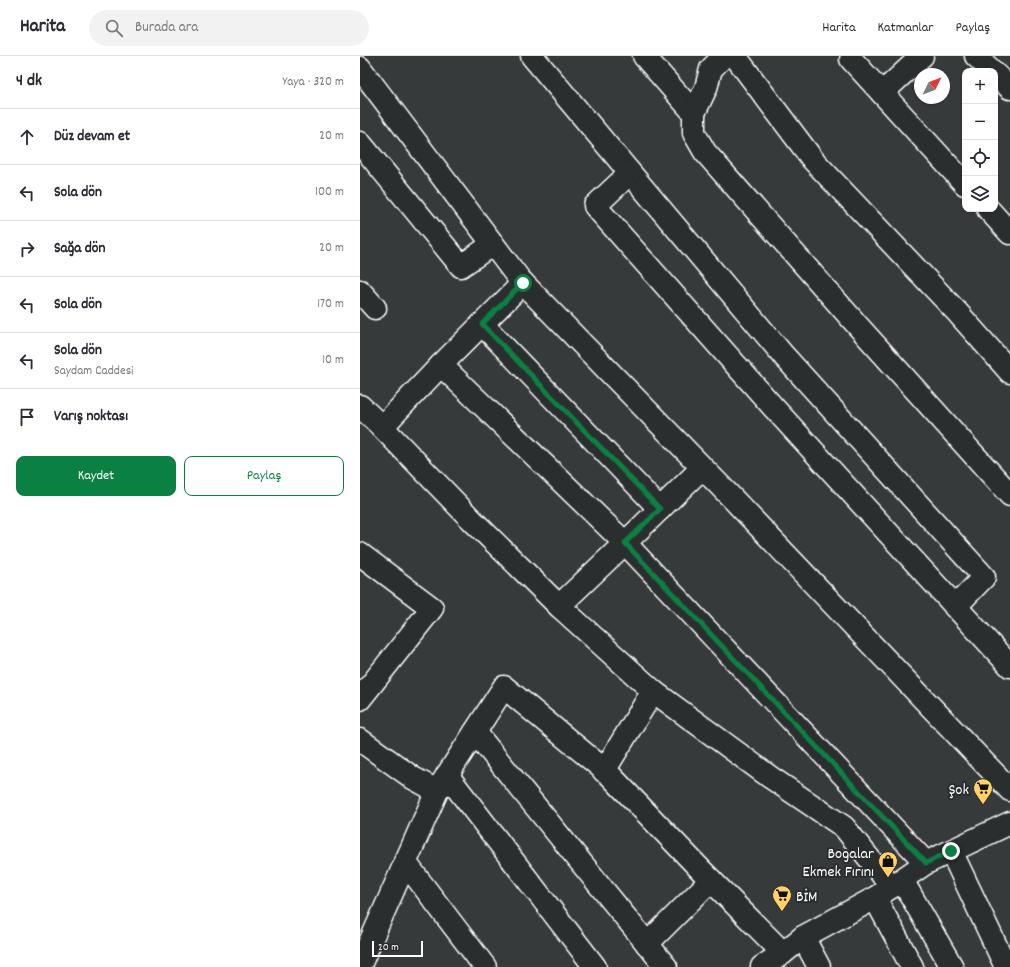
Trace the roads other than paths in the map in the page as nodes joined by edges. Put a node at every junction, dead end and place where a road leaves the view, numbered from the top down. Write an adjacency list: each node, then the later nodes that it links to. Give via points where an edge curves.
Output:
1 (532, 56): 15 (street)
2 (644, 56): 13 (street)
3 (724, 56): 13 (street, via 711,69 706,88)
4 (735, 56): 25 (street, via 813,160 957,312)
5 (922, 56): 12 (street)
6 (976, 56): 9 (street)
7 (851, 59): 12 (street)
8 (360, 68): 19 (street)
9 (989, 68)
10 (998, 77): 11 (street)
11 (1010, 88)
12 (882, 93): 16 (street)
13 (694, 113): 29 (street, via 694,133 705,152)
14 (360, 143): 19 (street, via 461,266)
15 (630, 173): 34 (street, via 784,356 984,577); 34 (street, via 595,206 774,408)
16 (962, 181)
17 (991, 212): 18 (street)
18 (1010, 233)
19 (492, 244): 20 (street)
20 (523, 283): 23 (street); 28 (street)
21 (360, 291): 22 (street)
22 (374, 308)
23 (482, 324): 24 (street); 30 (street)
24 (441, 365): 27 (street); 31 (street)
25 (1010, 372)
26 (360, 406): 27 (street)
27 (382, 427): 33 (street)
28 (702, 468): 30 (street); 42 (street)
29 (1010, 495)
30 (660, 509): 31 (street)
31 (625, 543): 33 (street); 46 (street)
32 (360, 554): 37 (street, via 432,608)
33 (559, 606): 36 (street)
34 (955, 606): 35 (street)
35 (1010, 666)
36 (654, 691): 40 (street); 48 (street, via 770,777 844,827)
37 (360, 698)
38 (475, 732): 40 (street, via 504,687); 41 (street); 50 (street)
39 (360, 740): 41 (street, via 413,778)
40 (604, 770): 47 (street)
41 (442, 783): 45 (street); 54 (street)
42 (1010, 790)
43 (1010, 823): 44 (street)
44 (951, 851): 46 (street); 60 (street)
45 (405, 862): 52 (street); 53 (street)
46 (926, 863): 48 (street)
47 (711, 880): 50 (street); 51 (street)
48 (890, 888): 49 (street); 58 (street); 59 (street)
49 (803, 937): 51 (street); 57 (street)
50 (647, 944): 55 (street)
51 (783, 953): 56 (street)
52 (360, 965)
53 (485, 967)
54 (595, 967)
55 (666, 967)
56 (762, 967)
57 (819, 967)
58 (912, 967)
59 (952, 967)
60 (1006, 967)

